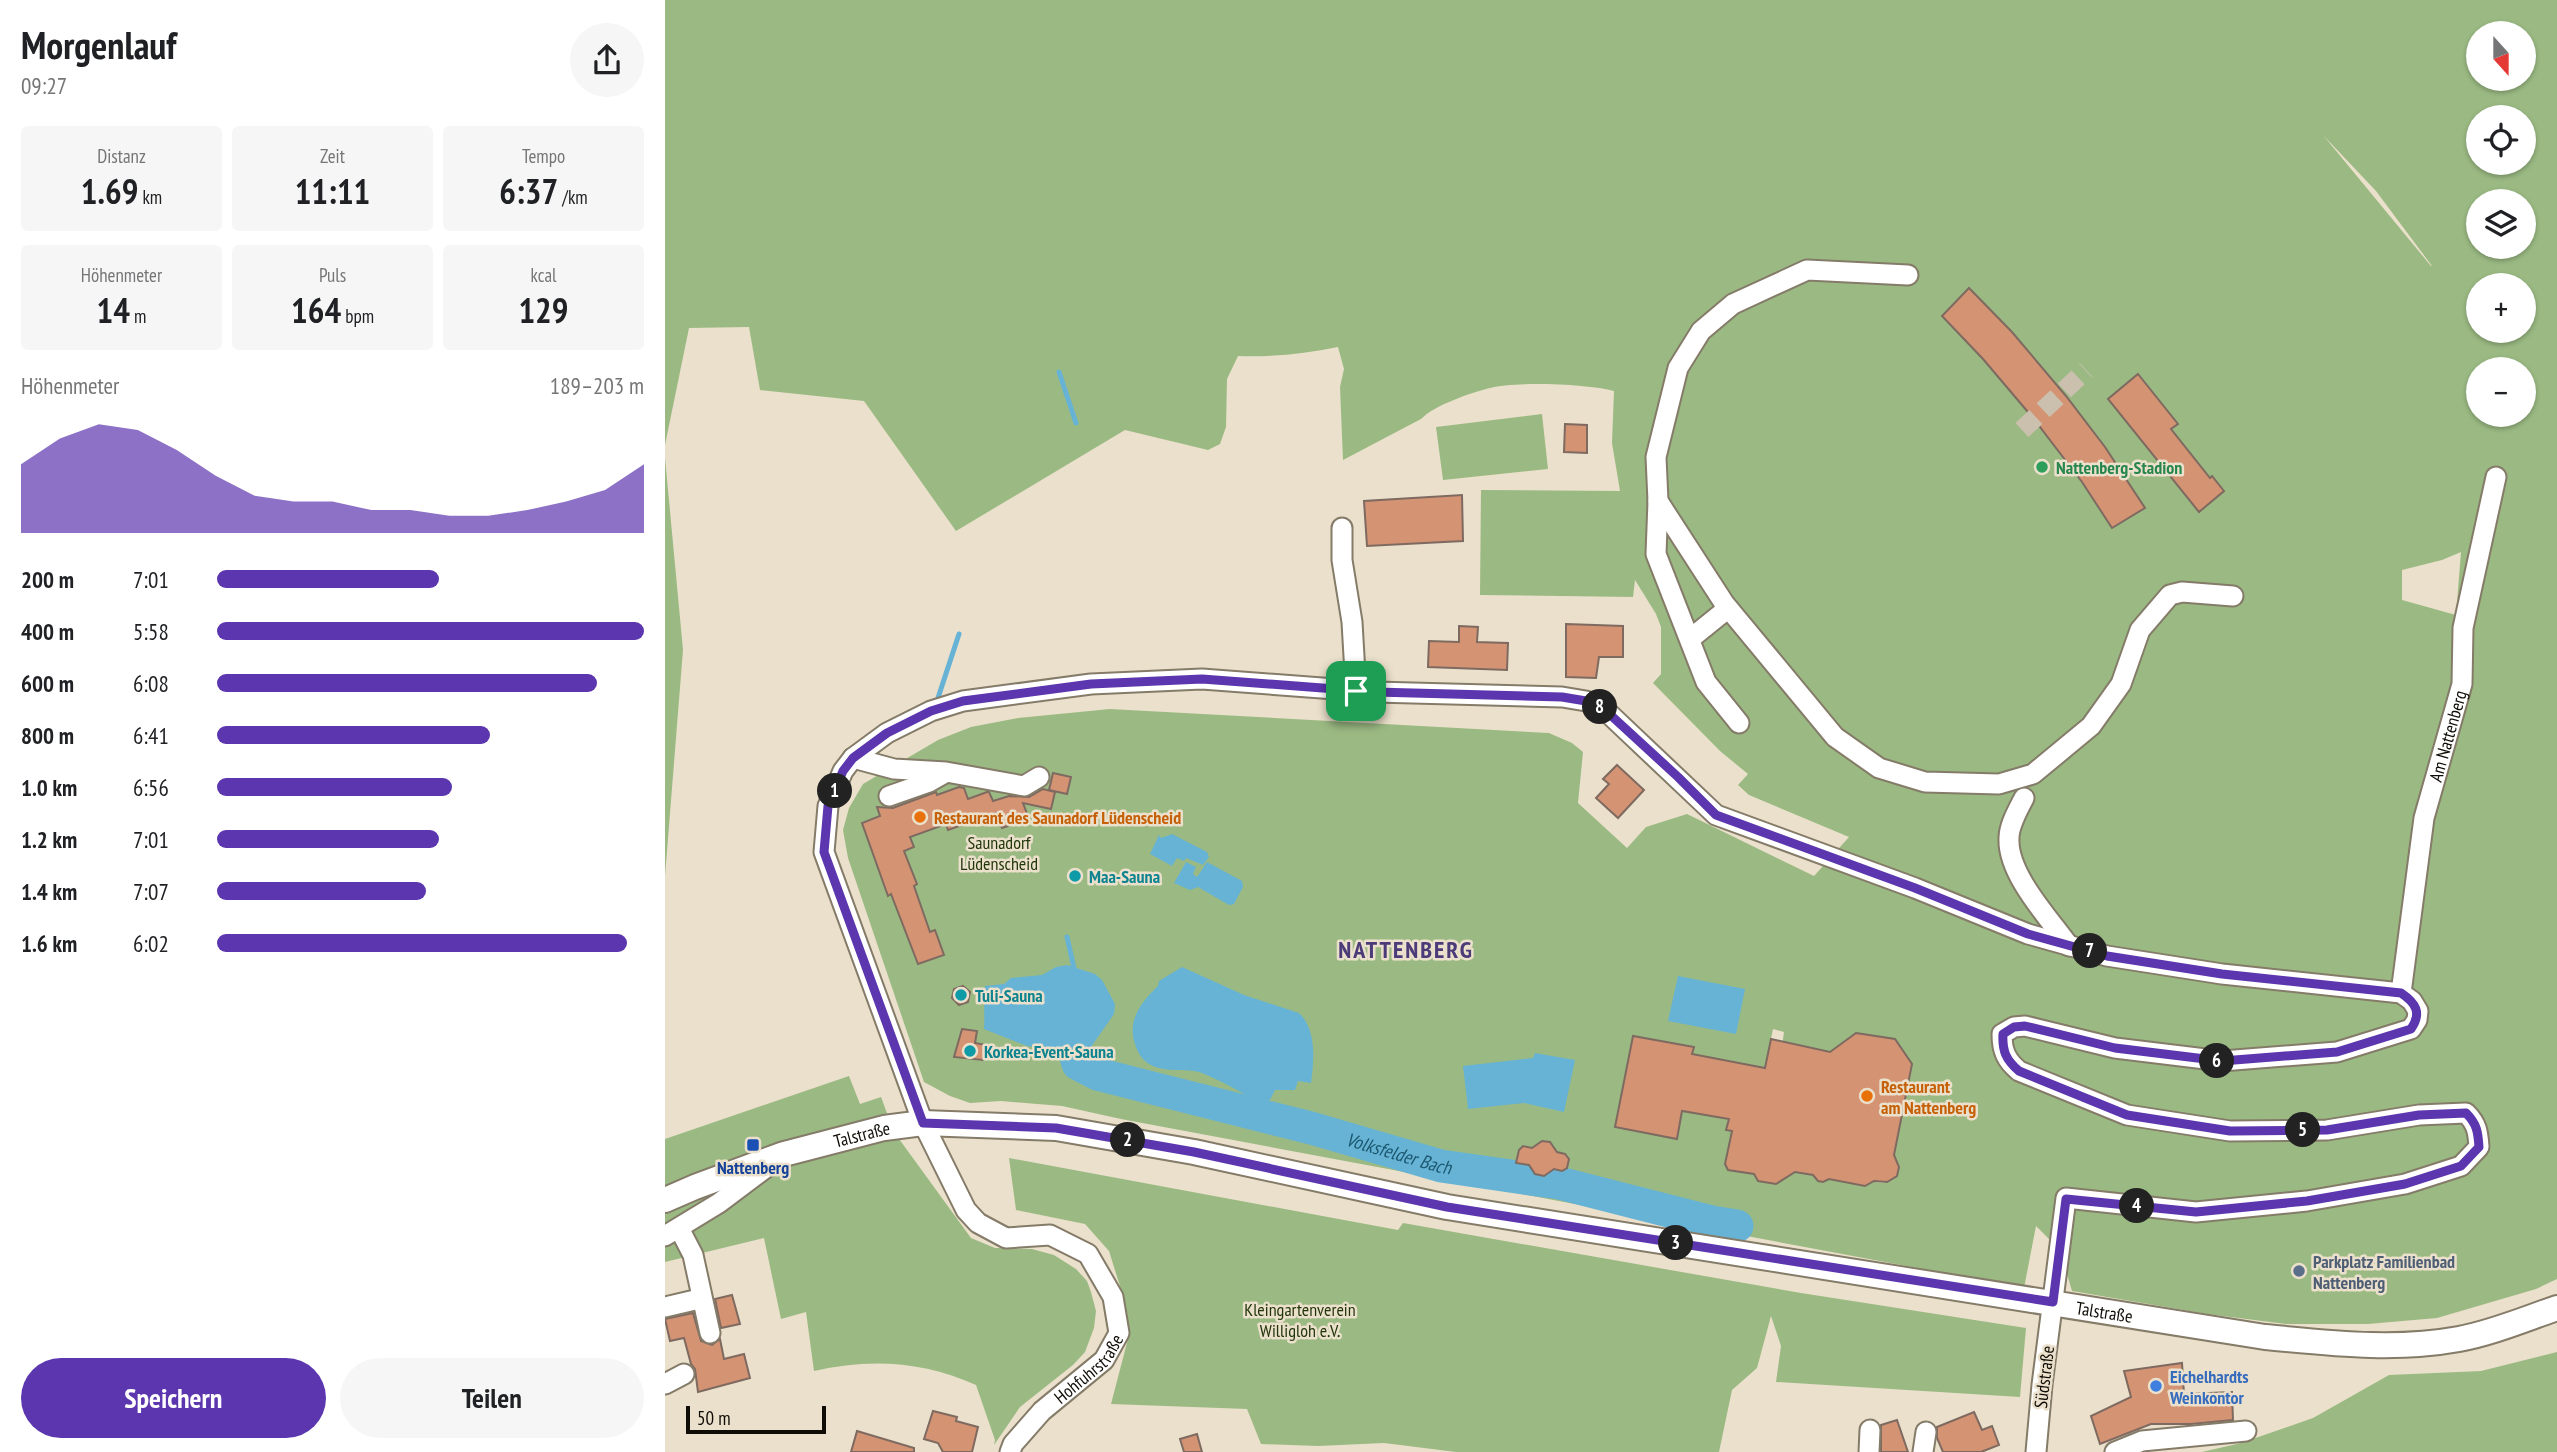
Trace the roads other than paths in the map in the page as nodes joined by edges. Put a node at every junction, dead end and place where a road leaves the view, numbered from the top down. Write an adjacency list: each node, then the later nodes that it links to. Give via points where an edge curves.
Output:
1 (1908, 275): 3 (street, via 1807,270 1733,304 1701,331 1678,369 1666,407 1656,457)
2 (2496, 477): 16 (street, Am Nattenberg, via 2463,628 2462,684 2424,818)
3 (1658, 501): 5 (street, via 1724,603 1835,737 1879,768 1925,782 1999,784 2033,774 2091,726 2121,684 2140,630 2170,595); 7 (street, via 1655,554)
4 (1342, 528): 8 (street)
5 (2233, 596)
6 (1721, 614): 7 (street)
7 (1690, 639): 9 (street, via 1706,682)
8 (1356, 691): 10 (street, via 1202,679 1091,684 1005,695 931,711 887,733); 15 (street, via 1586,701 1604,709 1716,815)
9 (1739, 723)
10 (853, 758): 11 (street, via 894,769); 17 (street, via 828,806 824,852)
11 (946, 772): 12 (street, via 1024,786); 13 (street)
12 (1039, 777)
13 (889, 796)
14 (2024, 798): 15 (street, via 2008,838 2012,859)
15 (2069, 946): 16 (street, via 2222,974)
16 (2401, 993): 22 (street, via 2418,1011 2411,1029 2337,1052 2222,1061 2115,1048 2025,1026 2003,1034 2006,1061 2019,1071 2127,1115 2230,1131 2327,1130 2419,1115 2466,1113 2478,1130 2479,1147 2461,1166 2405,1184 2307,1201 2196,1212 2066,1199)
17 (923, 1123): 18 (main road, Talstraße, via 884,1128); 22 (main road, Talstraße, via 1056,1128 1194,1152 1447,1207); 31 (street, Hohfuhrstraße, via 966,1209 978,1223 1006,1238 1050,1234 1088,1254 1113,1297 1119,1333 1104,1360 1042,1411)
18 (784, 1154): 19 (main road, Talstraße); 20 (street)
19 (665, 1200)
20 (672, 1232): 25 (street, via 693,1255)
21 (695, 1300): 23 (street)
22 (2053, 1302): 24 (main road, Talstraße, via 2265,1337 2390,1347 2462,1338); 34 (street, Südstraße)
23 (665, 1307)
24 (2557, 1308)
25 (710, 1333)
26 (684, 1374): 27 (street)
27 (665, 1384)
28 (1870, 1430): 32 (street)
29 (2246, 1431): 35 (street, via 2142,1441)
30 (1926, 1432): 33 (street)
31 (1010, 1452)
32 (1869, 1452)
33 (1923, 1452)
34 (2036, 1452)
35 (2115, 1452)

